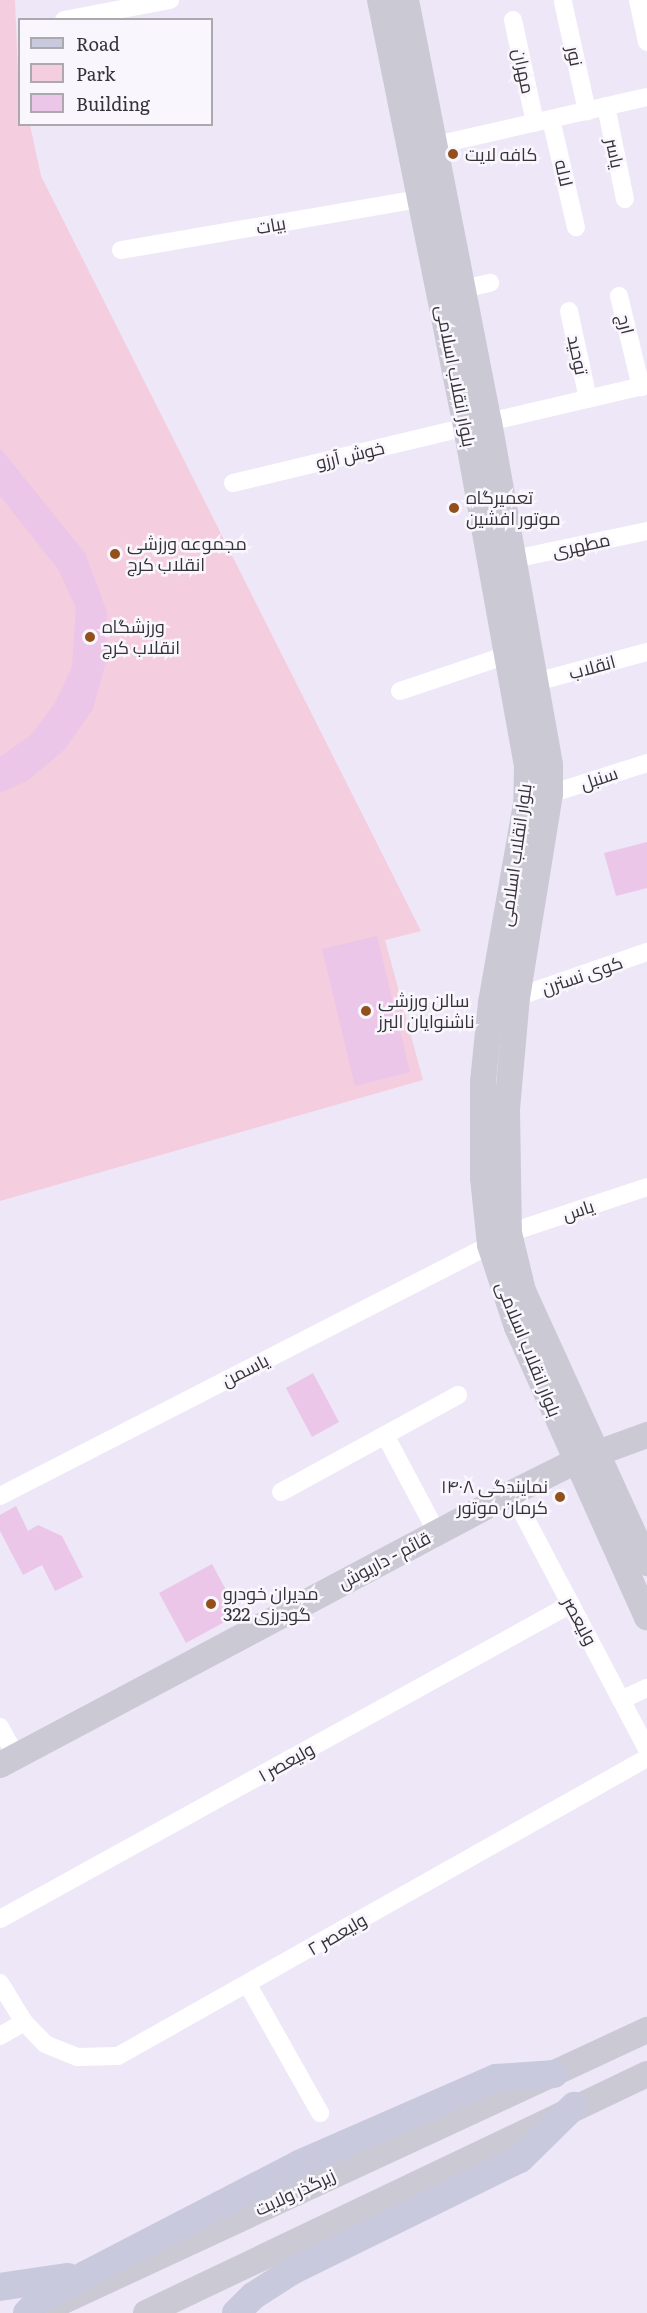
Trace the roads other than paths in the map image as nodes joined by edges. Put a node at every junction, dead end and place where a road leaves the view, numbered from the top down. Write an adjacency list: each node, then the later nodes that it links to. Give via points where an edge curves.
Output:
1 (170, 0): 6 (street)
2 (380, 0): 14 (main road, بلوار انقلاب اسلامی)
3 (406, 0): 13 (main road, بلوار انقلاب اسلامی)
4 (638, 0): 8 (street)
5 (563, 2): 11 (street, نور)
6 (75, 18)
7 (513, 20): 12 (street, مهران)
8 (647, 42)
9 (647, 97): 10 (street)
10 (606, 106): 11 (street); 15 (street, یاسر)
11 (587, 111): 12 (street)
12 (543, 121): 13 (street); 16 (street, لاله)
13 (436, 145): 19 (main road, بلوار انقلاب اسلامی)
14 (420, 199): 17 (street, بیات); 24 (main road, بلوار انقلاب اسلامی)
15 (625, 199)
16 (576, 227)
17 (122, 250)
18 (490, 283): 19 (street)
19 (463, 289): 24 (main road, بلوار انقلاب اسلامی)
20 (619, 296): 22 (street, ارج)
21 (569, 311): 23 (street, توحید)
22 (644, 386): 23 (street, خوش آرزو)
23 (588, 399): 24 (street, خوش آرزو)
24 (478, 425): 25 (street, خوش آرزو); 27 (main road, بلوار انقلاب اسلامی); 29 (main road, بلوار انقلاب اسلامی)
25 (233, 483)
26 (647, 531): 27 (street, مطهری)
27 (514, 558): 30 (main road, بلوار انقلاب اسلامی)
28 (647, 652): 30 (street, انقلاب)
29 (507, 655): 31 (street); 37 (main road, بلوار انقلاب اسلامی, via 527,765 483,1082 483,1178)
30 (536, 682): 33 (main road, بلوار انقلاب اسلامی, via 550,765)
31 (400, 692)
32 (647, 763): 33 (street, سنبل)
33 (550, 794): 35 (main road, بلوار انقلاب اسلامی)
34 (647, 952): 35 (street, کوی نسترن)
35 (518, 997): 37 (main road, بلوار انقلاب اسلامی)
36 (647, 1187): 37 (street, یاس)
37 (500, 1239): 41 (main road, بلوار انقلاب اسلامی); 44 (street, یاسمن)
38 (458, 1395): 39 (street)
39 (386, 1435): 42 (street); 45 (street)
40 (647, 1435): 41 (main road, قائم - داریوش)
41 (585, 1457): 43 (main road, قائم - داریوش); 46 (main road, بلوار انقلاب اسلامی); 48 (main road, بلوار انقلاب اسلامی)
42 (281, 1492)
43 (512, 1493): 45 (main road, قائم - داریوش); 47 (street, ولیعصر)
44 (0, 1496)
45 (436, 1533): 54 (main road, قائم - داریوش)
46 (647, 1563)
47 (571, 1604): 50 (street, ولیعصر); 55 (street, ولیعصر ۱)
48 (647, 1617)
49 (647, 1688): 50 (street)
50 (621, 1700): 52 (street, ولیعصر)
51 (0, 1727): 54 (street)
52 (647, 1749)
53 (647, 1758): 57 (street, ولیعصر ۲)
54 (8, 1760)
55 (0, 1919)
56 (0, 1983): 58 (street)
57 (248, 1985): 58 (street, ولیعصر ۲, via 118,2056 78,2057 45,2044); 64 (street)
58 (24, 2022): 60 (street)
59 (647, 2030): 61 (main road, زیرگذر ولایت)
60 (0, 2036)
61 (554, 2074): 65 (main road, via 496,2078 301,2163); 68 (main road, زیرگذر ولایت)
62 (647, 2074): 63 (main road)
63 (574, 2106): 69 (main road); 70 (main road, via 520,2159 292,2271 253,2296)
64 (320, 2113)
65 (85, 2275): 66 (main road); 67 (main road, via 39,2301)
66 (0, 2287)
67 (27, 2313)
68 (38, 2313)
69 (146, 2313)
70 (236, 2313)

